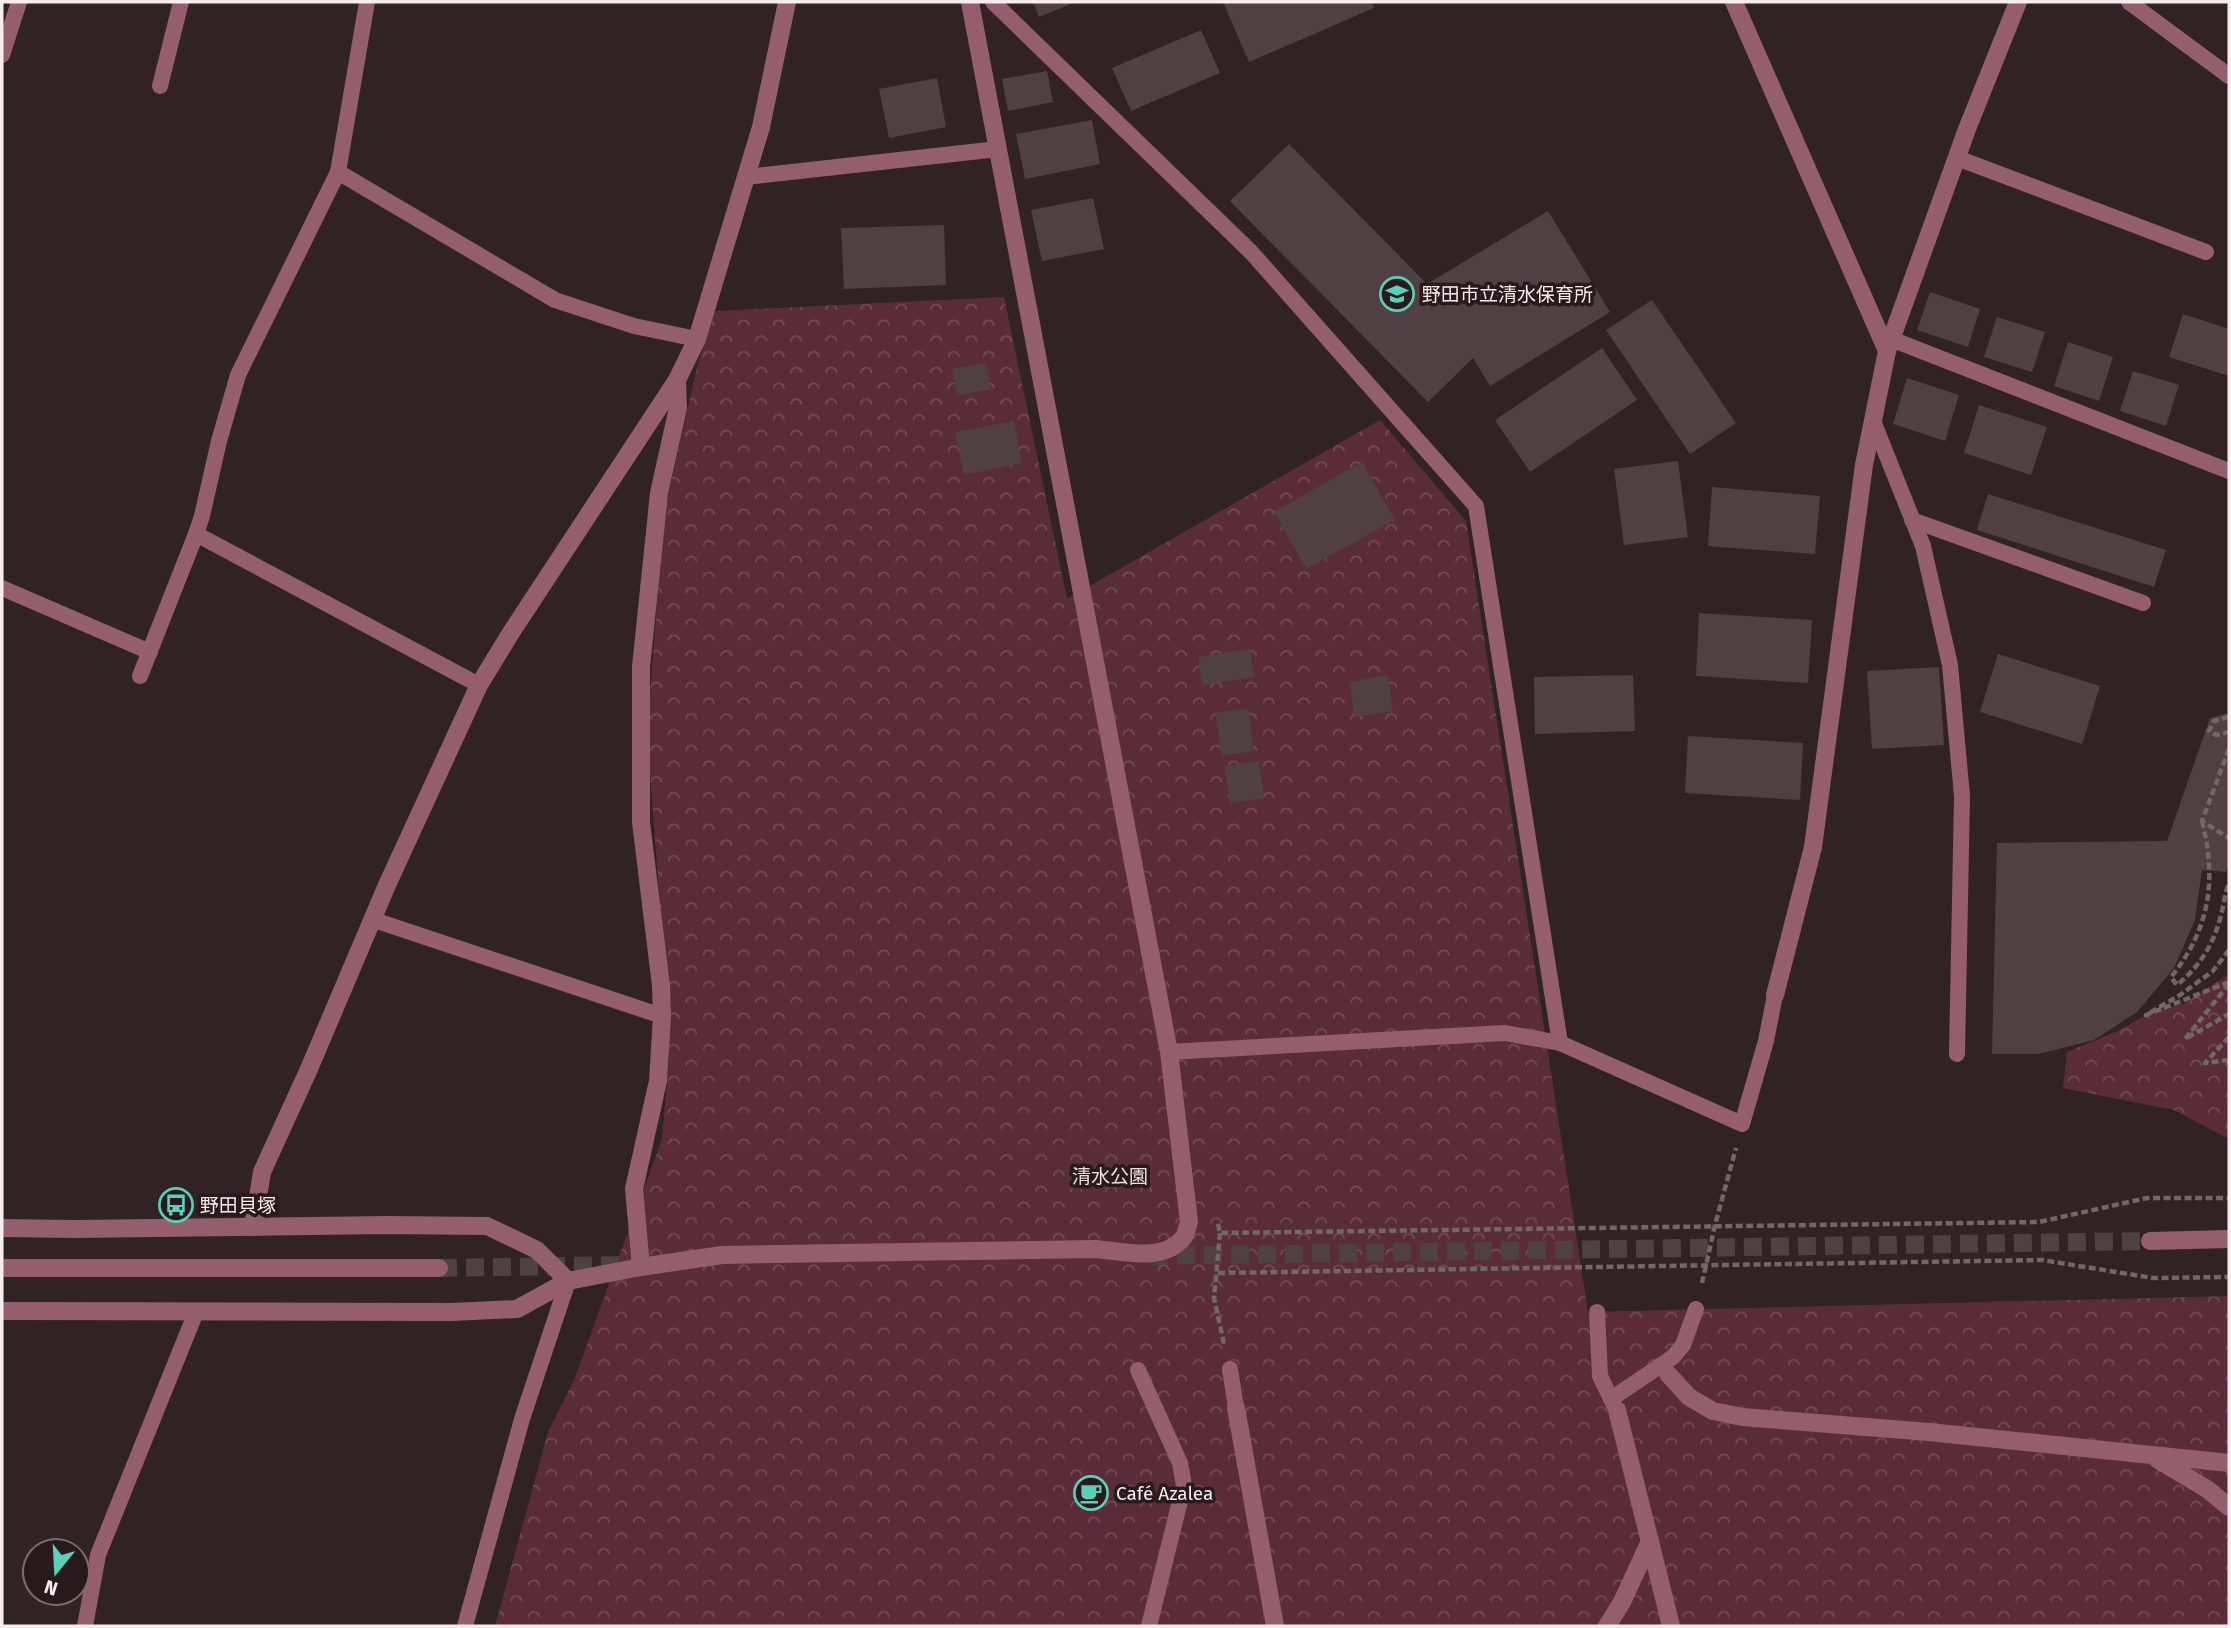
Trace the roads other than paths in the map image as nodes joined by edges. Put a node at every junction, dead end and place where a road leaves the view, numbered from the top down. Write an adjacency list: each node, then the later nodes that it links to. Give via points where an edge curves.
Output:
1 (19, 2): 10 (lane)
2 (181, 2): 12 (lane)
3 (367, 2): 15 (lane)
4 (787, 2): 16 (street)
5 (970, 2): 13 (street)
6 (993, 2): 33 (lane, via 1251,252 1476,506)
7 (1734, 2): 19 (street)
8 (2018, 2): 14 (street)
9 (2129, 2): 11 (lane)
10 (2, 55)
11 (2229, 76)
12 (160, 86)
13 (998, 149): 16 (lane); 34 (street)
14 (1957, 158): 17 (lane); 19 (street)
15 (338, 172): 18 (lane, via 555,300 634,326); 24 (lane, via 238,375)
16 (746, 177): 18 (street)
17 (2206, 252)
18 (697, 339): 20 (street)
19 (1889, 345): 21 (street); 22 (lane)
20 (677, 380): 29 (street); 32 (street, via 678,408 659,493 640,667 641,822)
21 (1873, 421): 23 (lane); 31 (street, via 1813,847)
22 (2229, 471)
23 (1912, 520): 26 (lane); 35 (lane, via 1923,546 1950,666 1962,796)
24 (196, 534): 27 (lane); 29 (lane)
25 (2, 588): 27 (lane)
26 (2143, 603)
27 (150, 652): 28 (lane)
28 (140, 676)
29 (479, 685): 30 (street)
30 (374, 920): 32 (lane); 36 (street, via 261,1172)
31 (1775, 995): 33 (lane, via 1742,1124)
32 (662, 1016): 40 (street, via 658,1081 634,1189)
33 (1560, 1043): 34 (lane, via 1505,1033)
34 (1169, 1052): 40 (street, via 1189,1222 1183,1238 1165,1251 722,1255)
35 (1957, 1054)
36 (253, 1227): 37 (street); 43 (street, via 487,1226 537,1250)
37 (2, 1228)
38 (2229, 1239): 39 (street)
39 (2150, 1241)
40 (641, 1267): 43 (street)
41 (2, 1268): 42 (street)
42 (439, 1268)
43 (568, 1281): 46 (street, via 516,1309); 58 (lane, via 522,1419)
44 (1696, 1309): 50 (lane, via 1683,1345)
45 (2, 1311): 46 (street)
46 (196, 1312): 57 (lane, via 98,1555)
47 (1597, 1312): 51 (lane, via 1600,1376)
48 (1230, 1369): 52 (lane)
49 (1138, 1370): 59 (lane, via 1180,1464 1184,1485)
50 (1664, 1370): 51 (lane); 53 (street, via 1689,1397 1713,1411 1742,1417)
51 (1614, 1404): 56 (street)
52 (1236, 1408): 60 (street)
53 (2151, 1455): 54 (street); 55 (street)
54 (2229, 1463)
55 (2229, 1507)
56 (1650, 1541): 61 (street); 62 (street)
57 (85, 1626)
58 (465, 1626)
59 (1149, 1626)
60 (1275, 1626)
61 (1607, 1626)
62 (1671, 1626)

